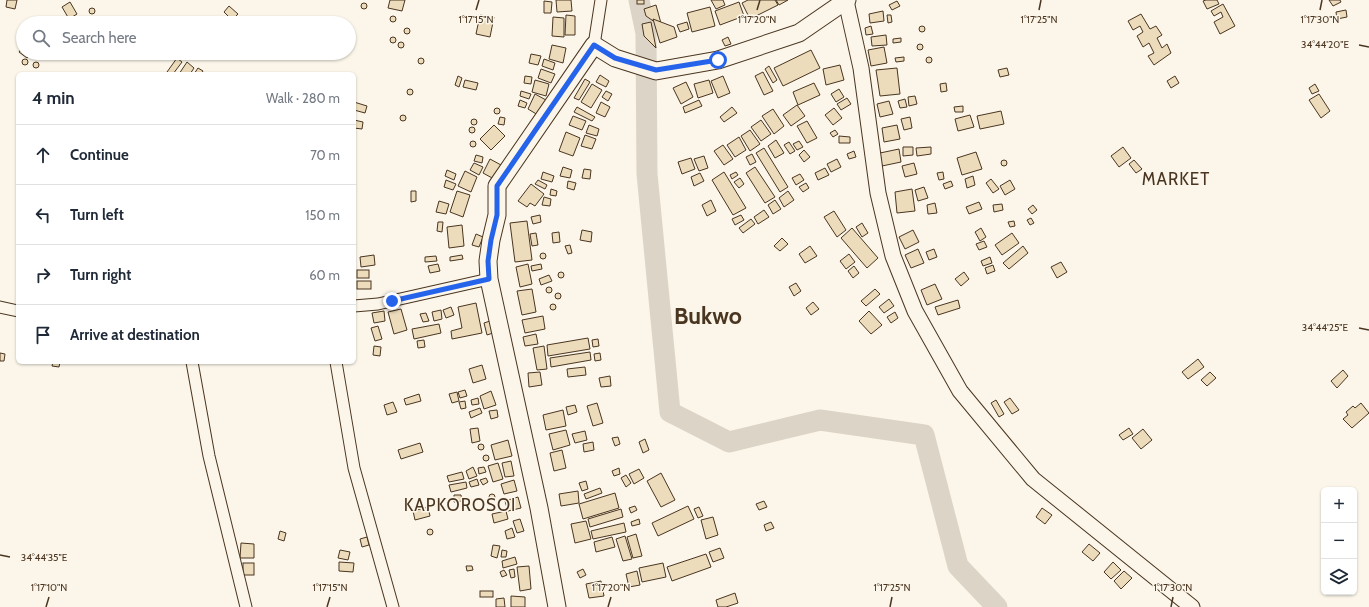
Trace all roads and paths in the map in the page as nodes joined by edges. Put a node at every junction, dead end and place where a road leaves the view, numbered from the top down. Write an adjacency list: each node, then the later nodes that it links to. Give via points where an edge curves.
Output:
1 (601, 0): 3 (street)
2 (847, 0): 3 (main road, via 799,33 718,60 656,70 615,58); 13 (main road, via 861,68 878,193 893,256 915,311 956,384 1033,479)
3 (594, 45): 4 (main road, via 497,186 497,215 488,261)
4 (489, 279): 5 (street, via 378,304); 12 (main road, via 539,508)
5 (356, 306)
6 (0, 307): 7 (street)
7 (16, 311)
8 (192, 364): 10 (street, via 209,456)
9 (336, 364): 11 (street, via 354,468)
10 (246, 607)
11 (393, 607)
12 (557, 607)
13 (1192, 607)

